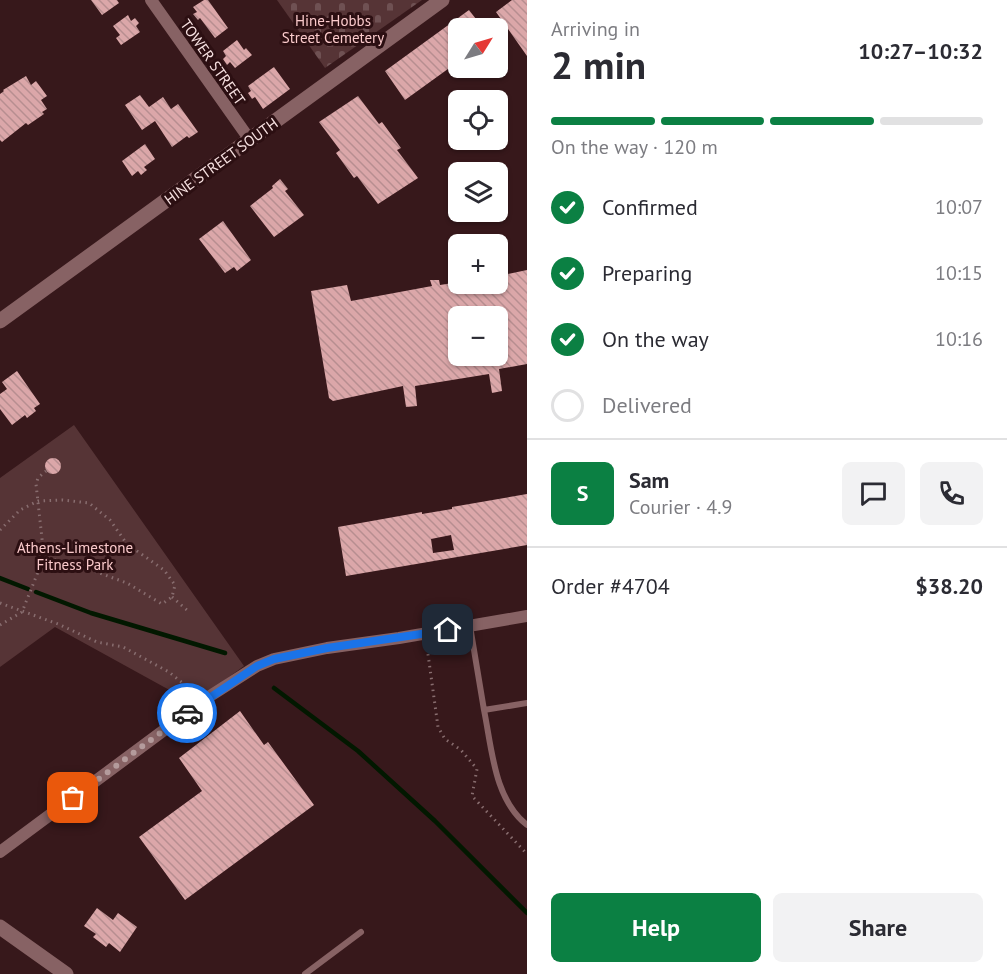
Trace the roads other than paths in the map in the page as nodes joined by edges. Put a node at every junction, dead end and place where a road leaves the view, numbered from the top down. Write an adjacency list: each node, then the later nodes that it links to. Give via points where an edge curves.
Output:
1 (151, 0): 3 (street, TOWER STREET)
2 (442, 0): 3 (street, HINE STREET SOUTH)
3 (249, 140): 4 (street, HINE STREET SOUTH)
4 (0, 321)
5 (527, 616): 6 (street)
6 (470, 626): 8 (lane); 10 (street, via 327,648 257,666 210,696)
7 (527, 703): 8 (lane)
8 (484, 710): 9 (lane, via 501,792 514,815)
9 (527, 825)
10 (0, 852)
11 (0, 927): 13 (street)
12 (361, 932): 14 (lane)
13 (66, 974)
14 (305, 974)

